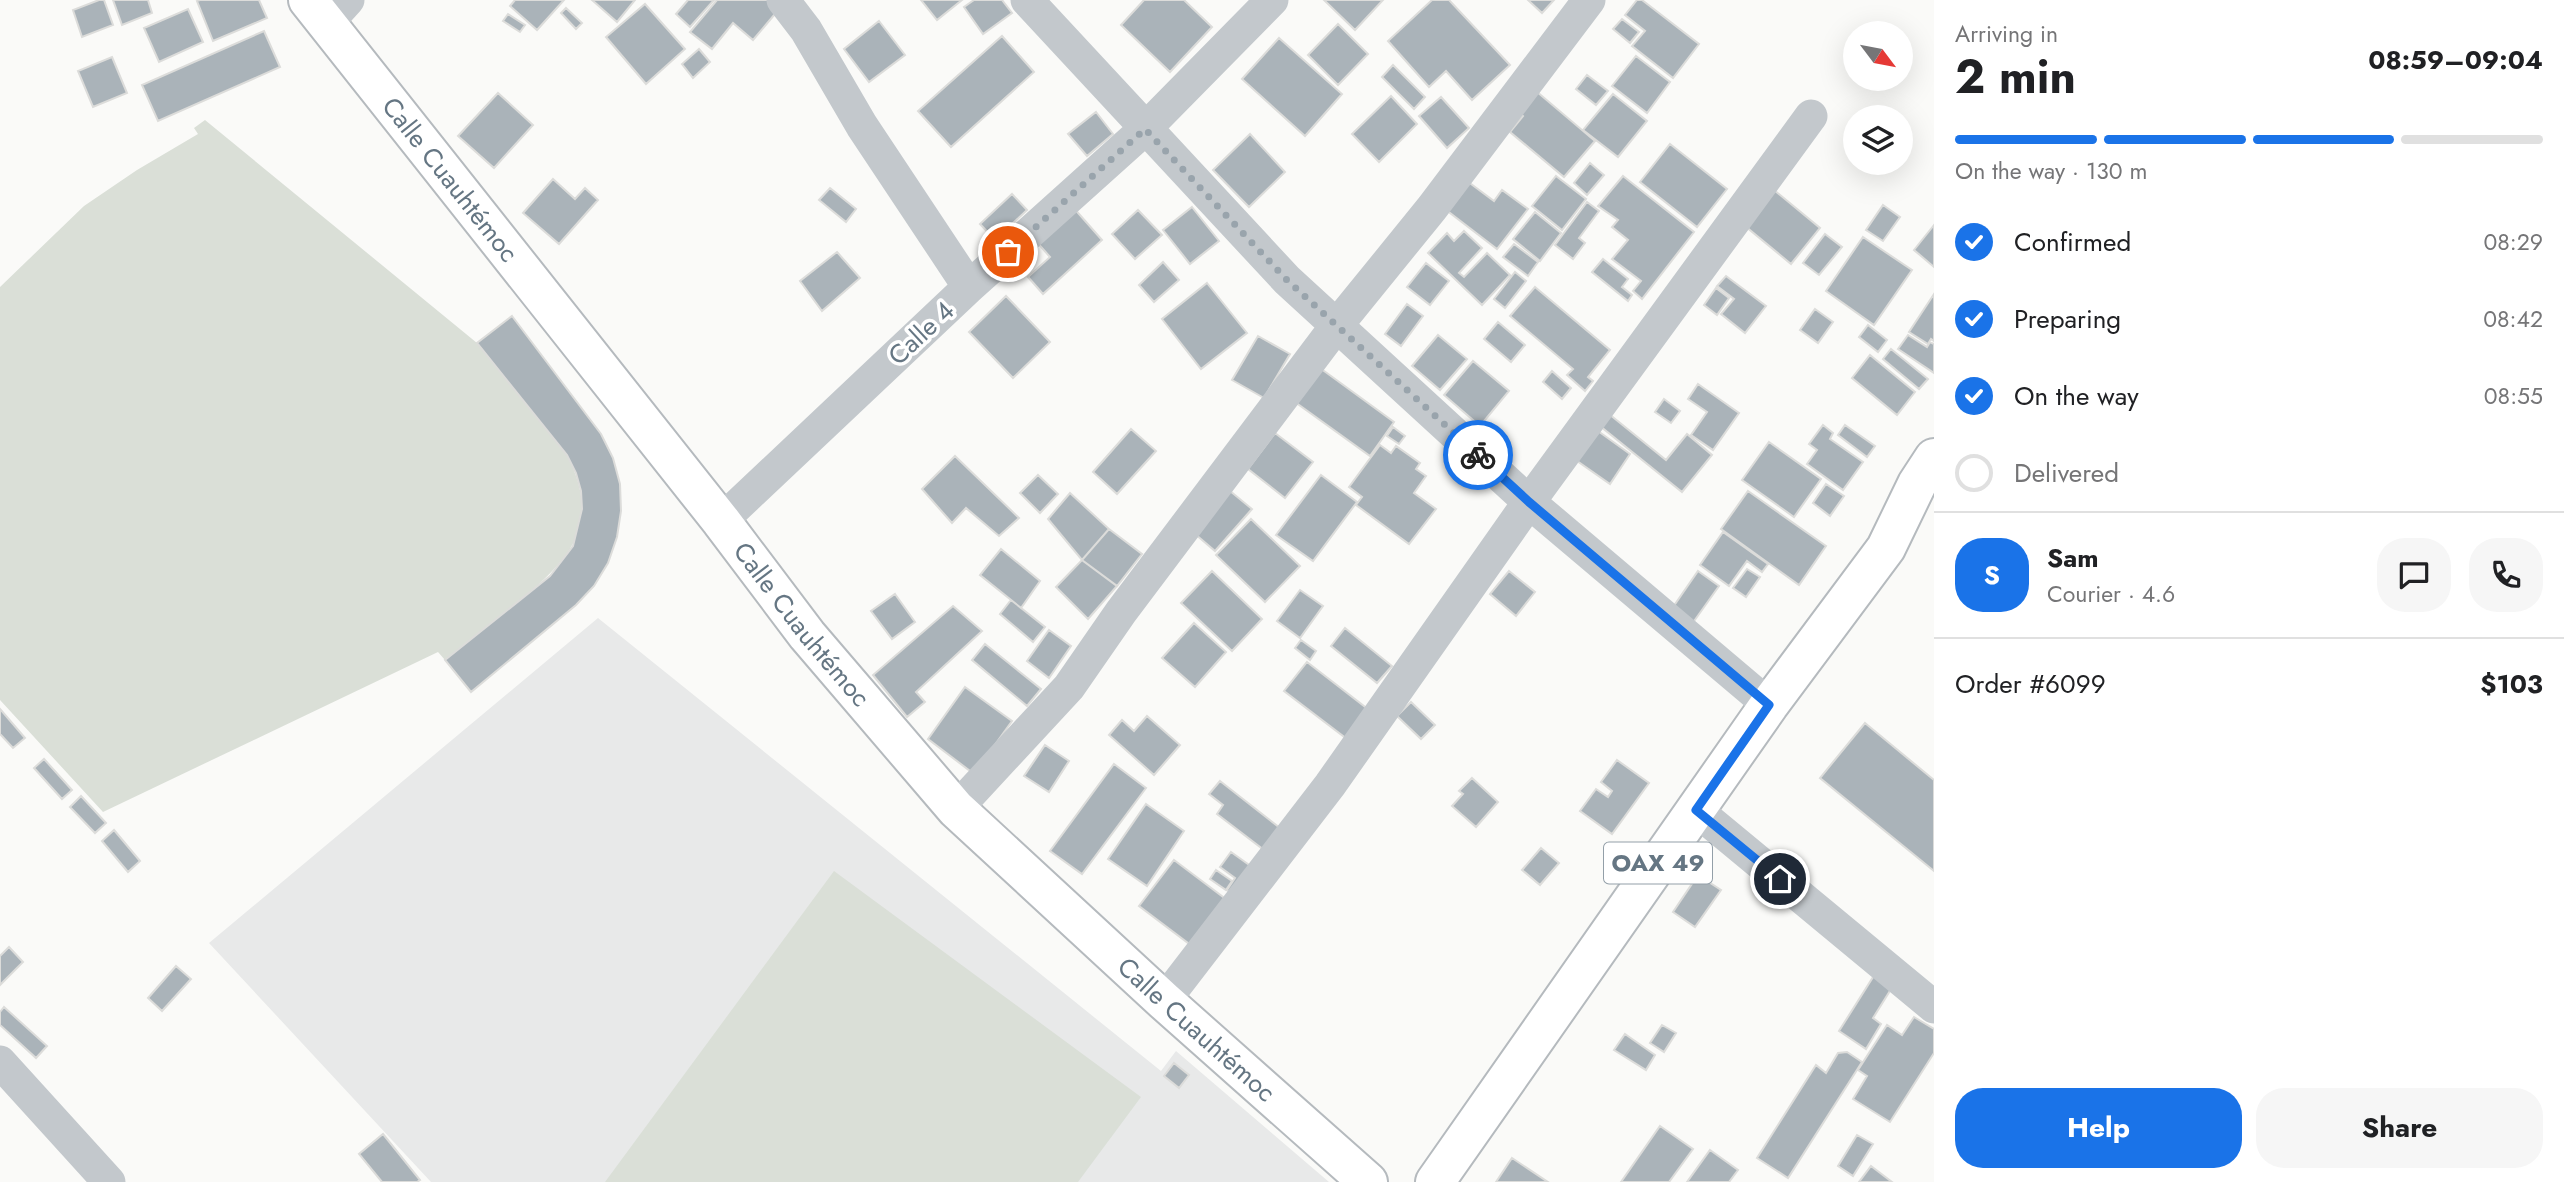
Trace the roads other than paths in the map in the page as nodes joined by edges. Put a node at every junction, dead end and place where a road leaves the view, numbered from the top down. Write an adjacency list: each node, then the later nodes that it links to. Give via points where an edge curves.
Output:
1 (783, 0): 8 (street, via 807,30 862,126)
2 (1027, 0): 7 (street)
3 (1272, 0): 7 (street, Calle 4)
4 (1588, 0): 9 (street, via 1432,208)
5 (328, 7): 12 (main road, Calle Cuauhtémoc)
6 (1811, 116): 11 (street)
7 (1145, 129): 8 (street, Calle 4); 9 (street, via 1287,280)
8 (969, 287): 12 (street, Calle 4)
9 (1337, 325): 11 (street); 14 (street, via 1069,687)
10 (1930, 486): 13 (main road, OAX 49)
11 (1529, 502): 13 (street); 16 (street, via 1330,785)
12 (721, 521): 14 (main road, Calle Cuauhtémoc, via 807,635)
13 (1769, 705): 15 (main road, OAX 49)
14 (956, 809): 16 (main road, Calle Cuauhtémoc)
15 (1696, 810): 17 (street); 21 (main road, OAX 49)
16 (1164, 1001): 20 (main road, Calle Cuauhtémoc)
17 (1934, 1007)
18 (0, 1062): 19 (street)
19 (109, 1182)
20 (1368, 1182)
21 (1435, 1182)

